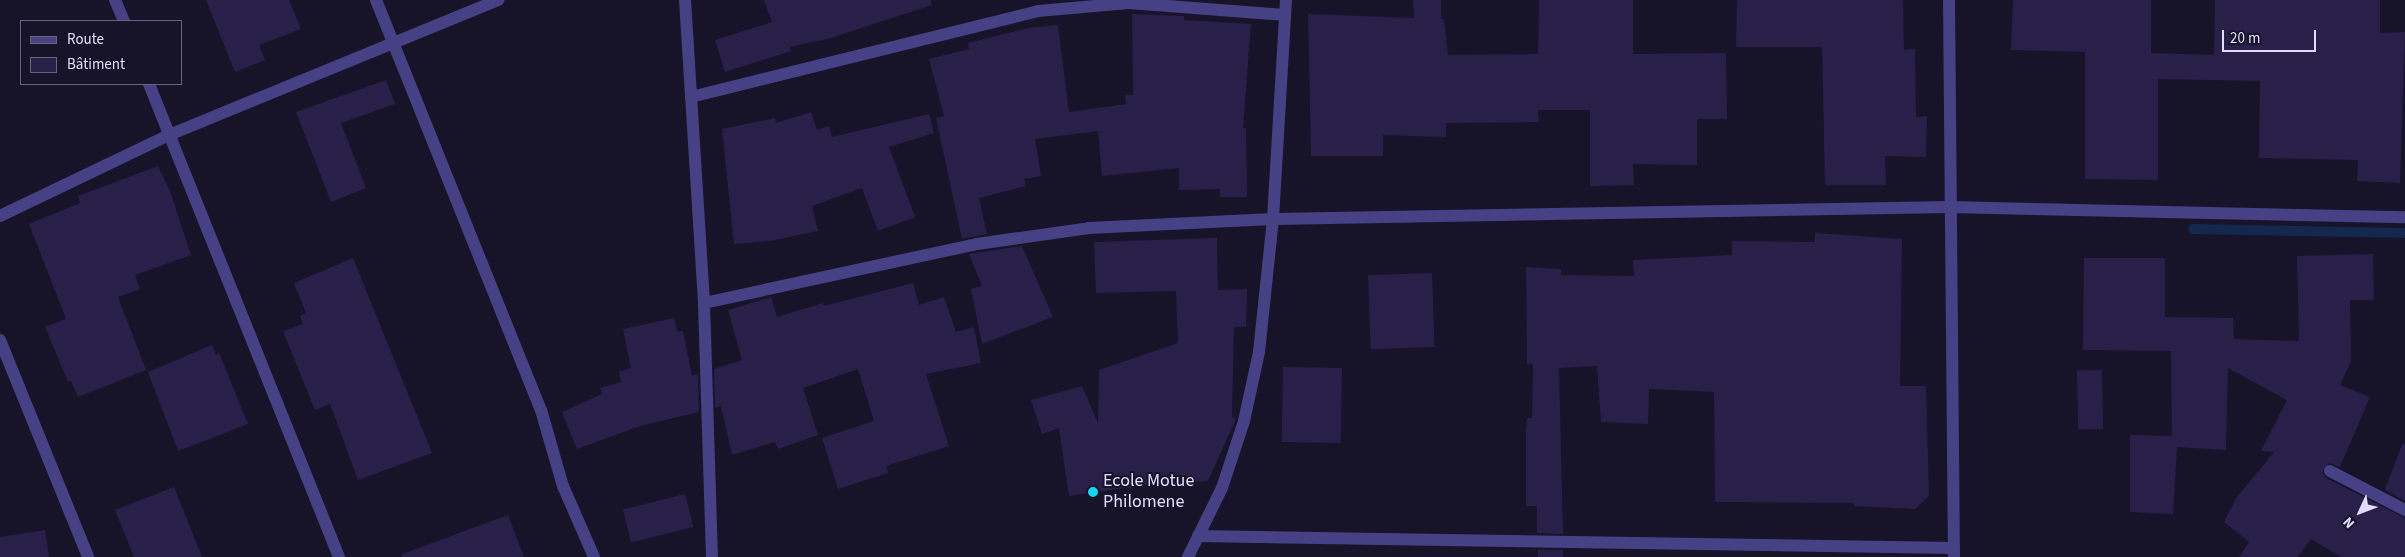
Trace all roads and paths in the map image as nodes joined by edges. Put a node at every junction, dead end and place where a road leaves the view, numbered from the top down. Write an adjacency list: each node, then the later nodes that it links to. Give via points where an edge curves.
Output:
1 (115, 0): 8 (street)
2 (376, 0): 9 (street)
3 (498, 0): 9 (street)
4 (685, 0): 11 (street)
5 (1286, 0): 7 (street)
6 (1949, 0): 13 (street)
7 (1284, 15): 11 (street, via 1129,2 1038,11); 16 (street)
8 (124, 20)
9 (391, 42): 12 (street); 25 (street, via 541,410 563,486)
10 (149, 85): 12 (street)
11 (691, 97): 17 (street)
12 (169, 135): 14 (street); 24 (street)
13 (1949, 207): 15 (street); 16 (street); 22 (street)
14 (0, 216)
15 (2405, 217)
16 (1273, 218): 17 (street, via 1089,228 986,243); 21 (street, via 1258,352 1244,421 1222,488)
17 (704, 303): 26 (street)
18 (0, 340): 23 (street)
19 (2330, 470): 20 (street)
20 (2405, 510)
21 (1198, 536): 22 (street); 27 (street)
22 (1954, 553)
23 (88, 557)
24 (340, 557)
25 (594, 557)
26 (712, 557)
27 (1188, 557)

